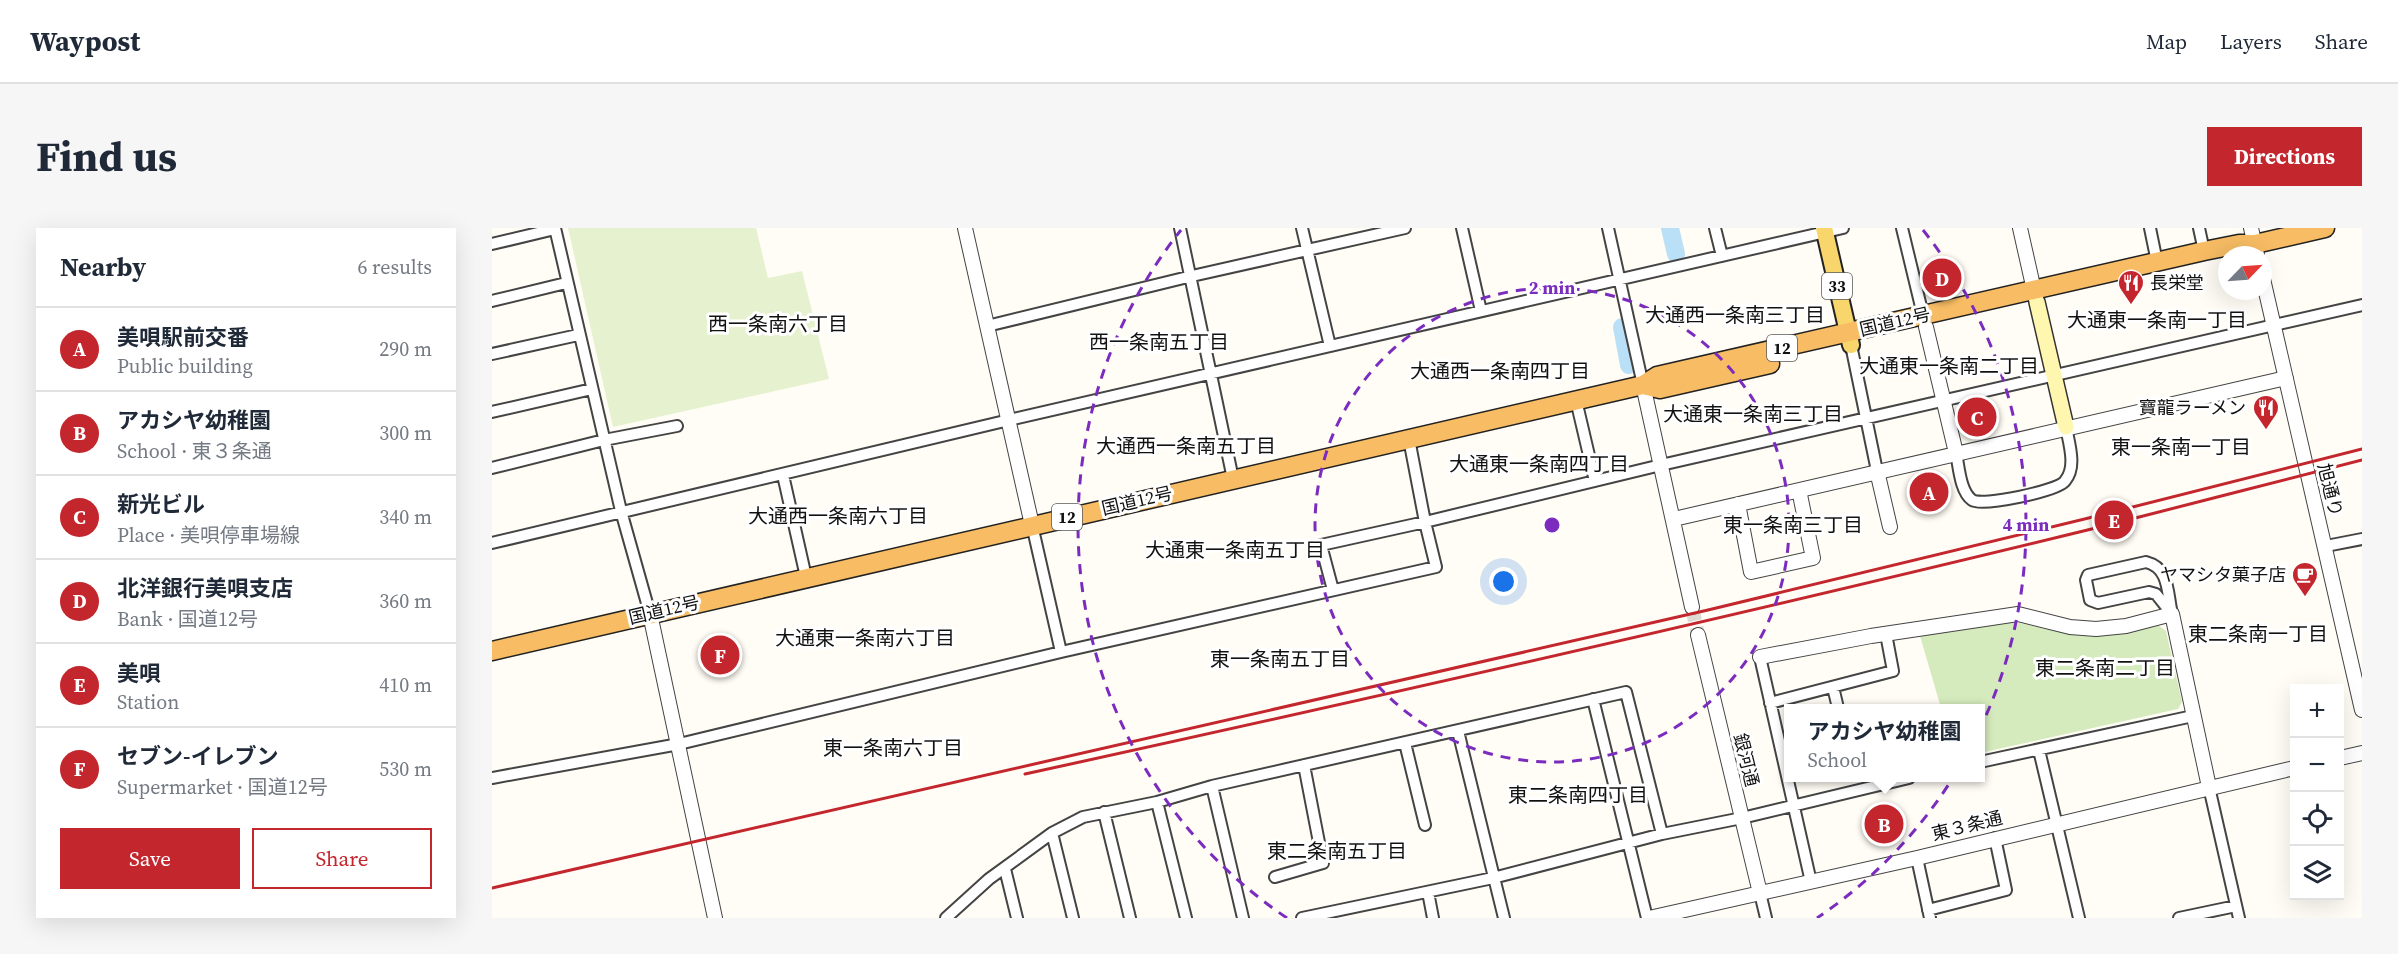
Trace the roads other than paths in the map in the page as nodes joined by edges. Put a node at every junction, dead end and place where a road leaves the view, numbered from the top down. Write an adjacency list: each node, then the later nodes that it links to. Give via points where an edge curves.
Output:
1 (965, 228): 32 (street)
2 (1180, 228): 23 (street)
3 (1302, 228): 18 (street)
4 (1405, 228): 18 (street)
5 (1462, 228): 30 (street)
6 (1608, 228): 24 (street)
7 (1715, 228): 20 (street)
8 (1843, 228): 15 (street)
9 (1902, 228): 31 (street)
10 (2020, 228): 26 (street)
11 (2150, 228): 22 (street)
12 (2199, 228): 19 (street)
13 (2325, 228): 16 (highway, 国道12号 / 12)
14 (555, 229): 17 (street); 25 (street)
15 (1824, 230): 20 (street); 35 (main road, 33)
16 (2254, 242): 19 (highway, 国道12号 / 12)
17 (492, 244)
18 (1307, 251): 23 (street); 36 (street)
19 (2204, 251): 22 (highway, 国道12号 / 12)
20 (1722, 256): 24 (street)
21 (2218, 260): 26 (highway, 国道12号 / 12)
22 (2157, 262): 26 (highway, 国道12号 / 12)
23 (1192, 276): 32 (street); 38 (street)
24 (1621, 280): 30 (street); 41 (street)
25 (566, 283): 28 (street); 34 (street)
26 (2035, 296): 31 (highway, 国道12号 / 12); 39 (main road)
27 (2268, 300): 33 (street, 旭通り)
28 (492, 301)
29 (2362, 305): 33 (street)
30 (1481, 311): 36 (street)
31 (1925, 321): 35 (highway, 国道12号 / 12); 44 (street)
32 (987, 326): 46 (street)
33 (2274, 326): 39 (street); 40 (street, 旭通り)
34 (578, 334): 37 (street); 42 (street)
35 (1849, 339): 41 (highway, 国道12号 / 12, via 1657,376); 47 (street)
36 (1330, 346): 38 (street)
37 (492, 354)
38 (1211, 374): 46 (street); 57 (street)
39 (2053, 375): 44 (street); 49 (main road)
40 (2286, 378): 49 (street); 68 (street, 旭通り)
41 (1643, 385): 43 (highway, 国道12号 / 12); 53 (street)
42 (592, 389): 45 (street); 51 (street)
43 (1576, 400): 50 (highway, 国道12号 / 12); 58 (street)
44 (1944, 401): 47 (street); 52 (street)
45 (492, 412)
46 (1009, 420): 56 (street); 64 (street)
47 (1867, 420): 53 (street); 55 (street)
48 (676, 426): 51 (street)
49 (2066, 427): 52 (street); 52 (street, via 2072,463 2067,480 2037,493 1974,502 1965,494)
50 (1409, 439): 57 (highway, 国道12号 / 12); 63 (street)
51 (604, 440): 54 (street); 61 (street)
52 (1956, 453): 55 (street)
53 (1661, 465): 58 (street); 62 (street)
54 (492, 468)
55 (1877, 471): 59 (street); 65 (street)
56 (783, 475): 61 (street); 69 (street)
57 (1233, 479): 64 (highway, 国道12号 / 12)
58 (1595, 481): 63 (street)
59 (1799, 489): 60 (street); 60 (street, via 1813,558 1751,572)
60 (1738, 504): 62 (street)
61 (621, 511): 67 (street); 72 (street)
62 (1674, 519): 71 (street)
63 (1425, 522): 70 (street, via 1436,567); 70 (street, via 1321,545)
64 (1032, 525): 69 (highway, 国道12号 / 12); 77 (street)
65 (1890, 526)
66 (2362, 540): 68 (street)
67 (492, 543)
68 (2326, 546): 83 (street, 旭通り)
69 (806, 577): 72 (highway, 国道12号 / 12)
70 (1333, 590): 77 (street)
71 (1692, 607)
72 (650, 614): 76 (highway, 国道12号 / 12); 87 (street)
73 (2172, 614): 73 (street, via 2156,594 2149,592 2098,603 2090,600 2088,575 2146,562 2156,564 2163,571); 74 (street, via 2096,629 2018,614); 84 (street)
74 (1886, 634): 78 (street); 79 (street, via 1893,671)
75 (1698, 635): 103 (street, 銀河通)
76 (492, 651)
77 (1061, 652): 87 (street)
78 (1760, 657): 81 (street)
79 (1833, 687): 81 (street); 82 (street)
80 (1593, 699): 85 (street); 107 (street, via 1626,692); 109 (street)
81 (1770, 703): 92 (street)
82 (1837, 704)
83 (2362, 710)
84 (2193, 716): 88 (street); 99 (street)
85 (1458, 731): 86 (street); 113 (street)
86 (1405, 743): 93 (street); 105 (street)
87 (679, 744): 95 (street); 120 (street)
88 (2039, 750): 91 (street); 104 (street)
89 (2362, 753): 90 (street)
90 (2344, 757)
91 (1985, 761)
92 (1784, 762)
93 (1304, 765): 98 (street); 112 (street, via 1323,863)
94 (2290, 769): 99 (street, 東３条通)
95 (492, 778)
96 (1789, 782): 101 (street)
97 (1857, 783): 101 (street)
98 (1212, 786): 100 (street); 125 (street)
99 (2209, 787): 104 (street, 東３条通); 117 (street)
100 (1157, 802): 102 (street); 124 (street)
101 (1794, 805): 103 (street); 114 (street)
102 (1104, 812): 106 (street, via 1083,817); 123 (street)
103 (1742, 818): 107 (street); 116 (street, 銀河通)
104 (2056, 823): 108 (street, 東３条通); 131 (street)
105 (1425, 825)
106 (1052, 833): 111 (street); 122 (street)
107 (1662, 834): 109 (street)
108 (1995, 838): 110 (street, 東３条通); 118 (street, via 2006,890)
109 (1628, 844): 113 (street); 129 (street)
110 (1917, 858): 114 (street, 東３条通); 118 (street)
111 (1005, 869): 119 (street); 121 (street)
112 (1275, 877)
113 (1493, 878): 115 (street); 128 (street)
114 (1811, 882): 116 (street, 東３条通)
115 (1428, 892): 126 (street); 127 (street)
116 (1760, 893): 129 (street, 東３条通); 130 (street)
117 (2236, 906): 132 (street); 133 (street)
118 (1929, 914)
119 (950, 916)
120 (715, 918)
121 (1017, 918)
122 (1072, 918)
123 (1130, 918)
124 (1186, 918)
125 (1243, 918)
126 (1302, 918)
127 (1433, 918)
128 (1504, 918)
129 (1648, 918)
130 (1766, 918)
131 (2079, 918)
132 (2179, 918)
133 (2239, 918)

